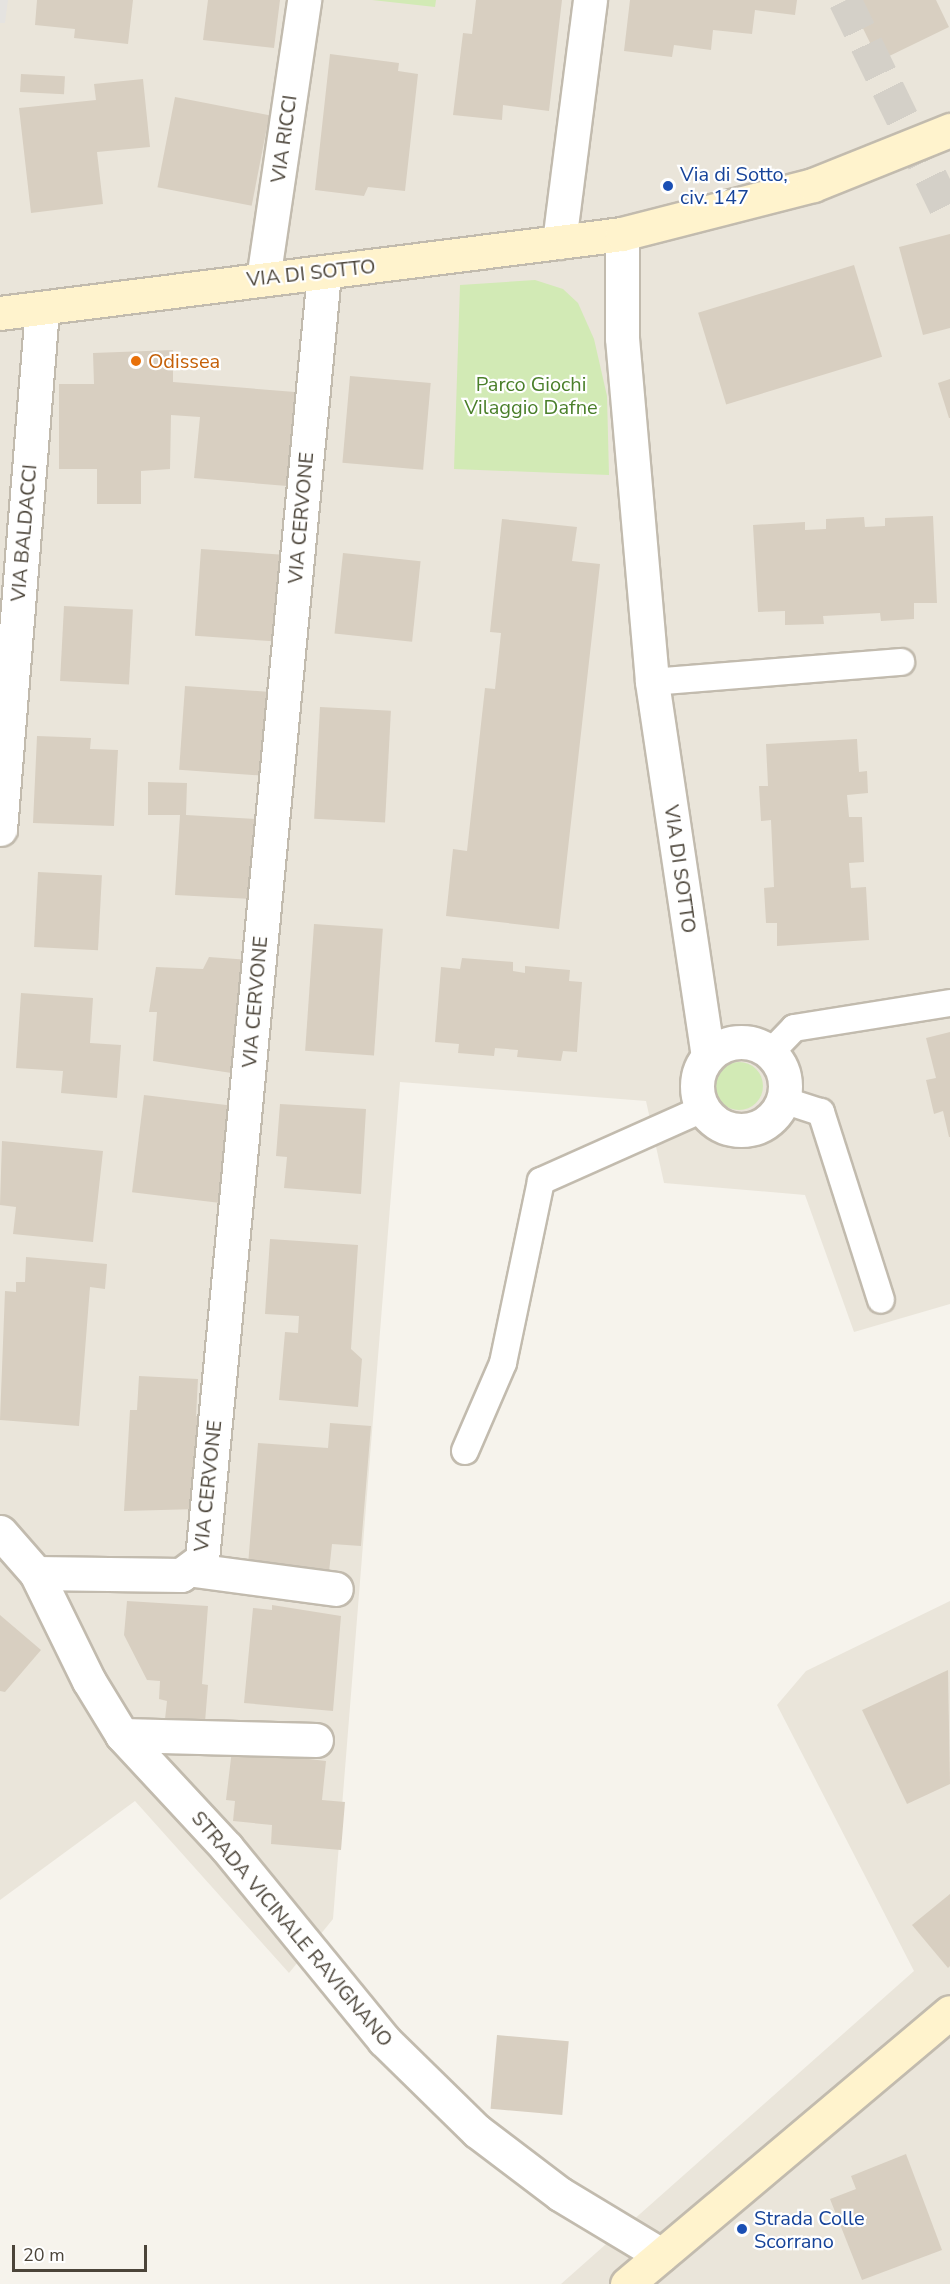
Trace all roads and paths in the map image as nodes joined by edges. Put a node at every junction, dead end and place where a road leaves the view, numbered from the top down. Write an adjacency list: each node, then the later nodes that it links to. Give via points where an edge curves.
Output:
1 (304, 0): 7 (street, VIA RICCI)
2 (590, 0): 5 (street)
3 (950, 130): 4 (street, VIA DI SOTTO, via 793,191)
4 (622, 234): 5 (street, VIA DI SOTTO); 11 (street, VIA DI SOTTO, via 622,338)
5 (558, 242): 6 (street, VIA DI SOTTO)
6 (324, 273): 7 (street, VIA DI SOTTO); 21 (street, VIA CERVONE, via 202,1559)
7 (263, 279): 8 (street, VIA DI SOTTO)
8 (42, 309): 9 (street, VIA DI SOTTO); 12 (street, VIA BALDACCI)
9 (0, 314)
10 (901, 662): 11 (lane)
11 (652, 682): 15 (street, VIA DI SOTTO)
12 (0, 829)
13 (950, 1003): 14 (lane, via 794,1028)
14 (771, 1052): 15 (street, via 745,1041); 16 (street, via 784,1074)
15 (708, 1056): 17 (street, via 697,1082)
16 (783, 1100): 17 (street, via 766,1123 753,1129 725,1127); 18 (lane, via 821,1112)
17 (703, 1109): 19 (lane, via 541,1181 503,1364)
18 (881, 1300)
19 (465, 1451)
20 (0, 1532): 22 (street, STRADA VICINALE RAVIGNANO)
21 (194, 1570): 22 (street, VIA CERVONE, via 181,1575); 23 (street)
22 (36, 1573): 24 (street, STRADA VICINALE RAVIGNANO, via 88,1681)
23 (336, 1589)
24 (122, 1735): 25 (street); 27 (street, STRADA VICINALE RAVIGNANO, via 227,1848 384,2040 469,2122 560,2194)
25 (316, 1740)
26 (950, 2012): 27 (street)
27 (661, 2255): 28 (street)
28 (627, 2284)

